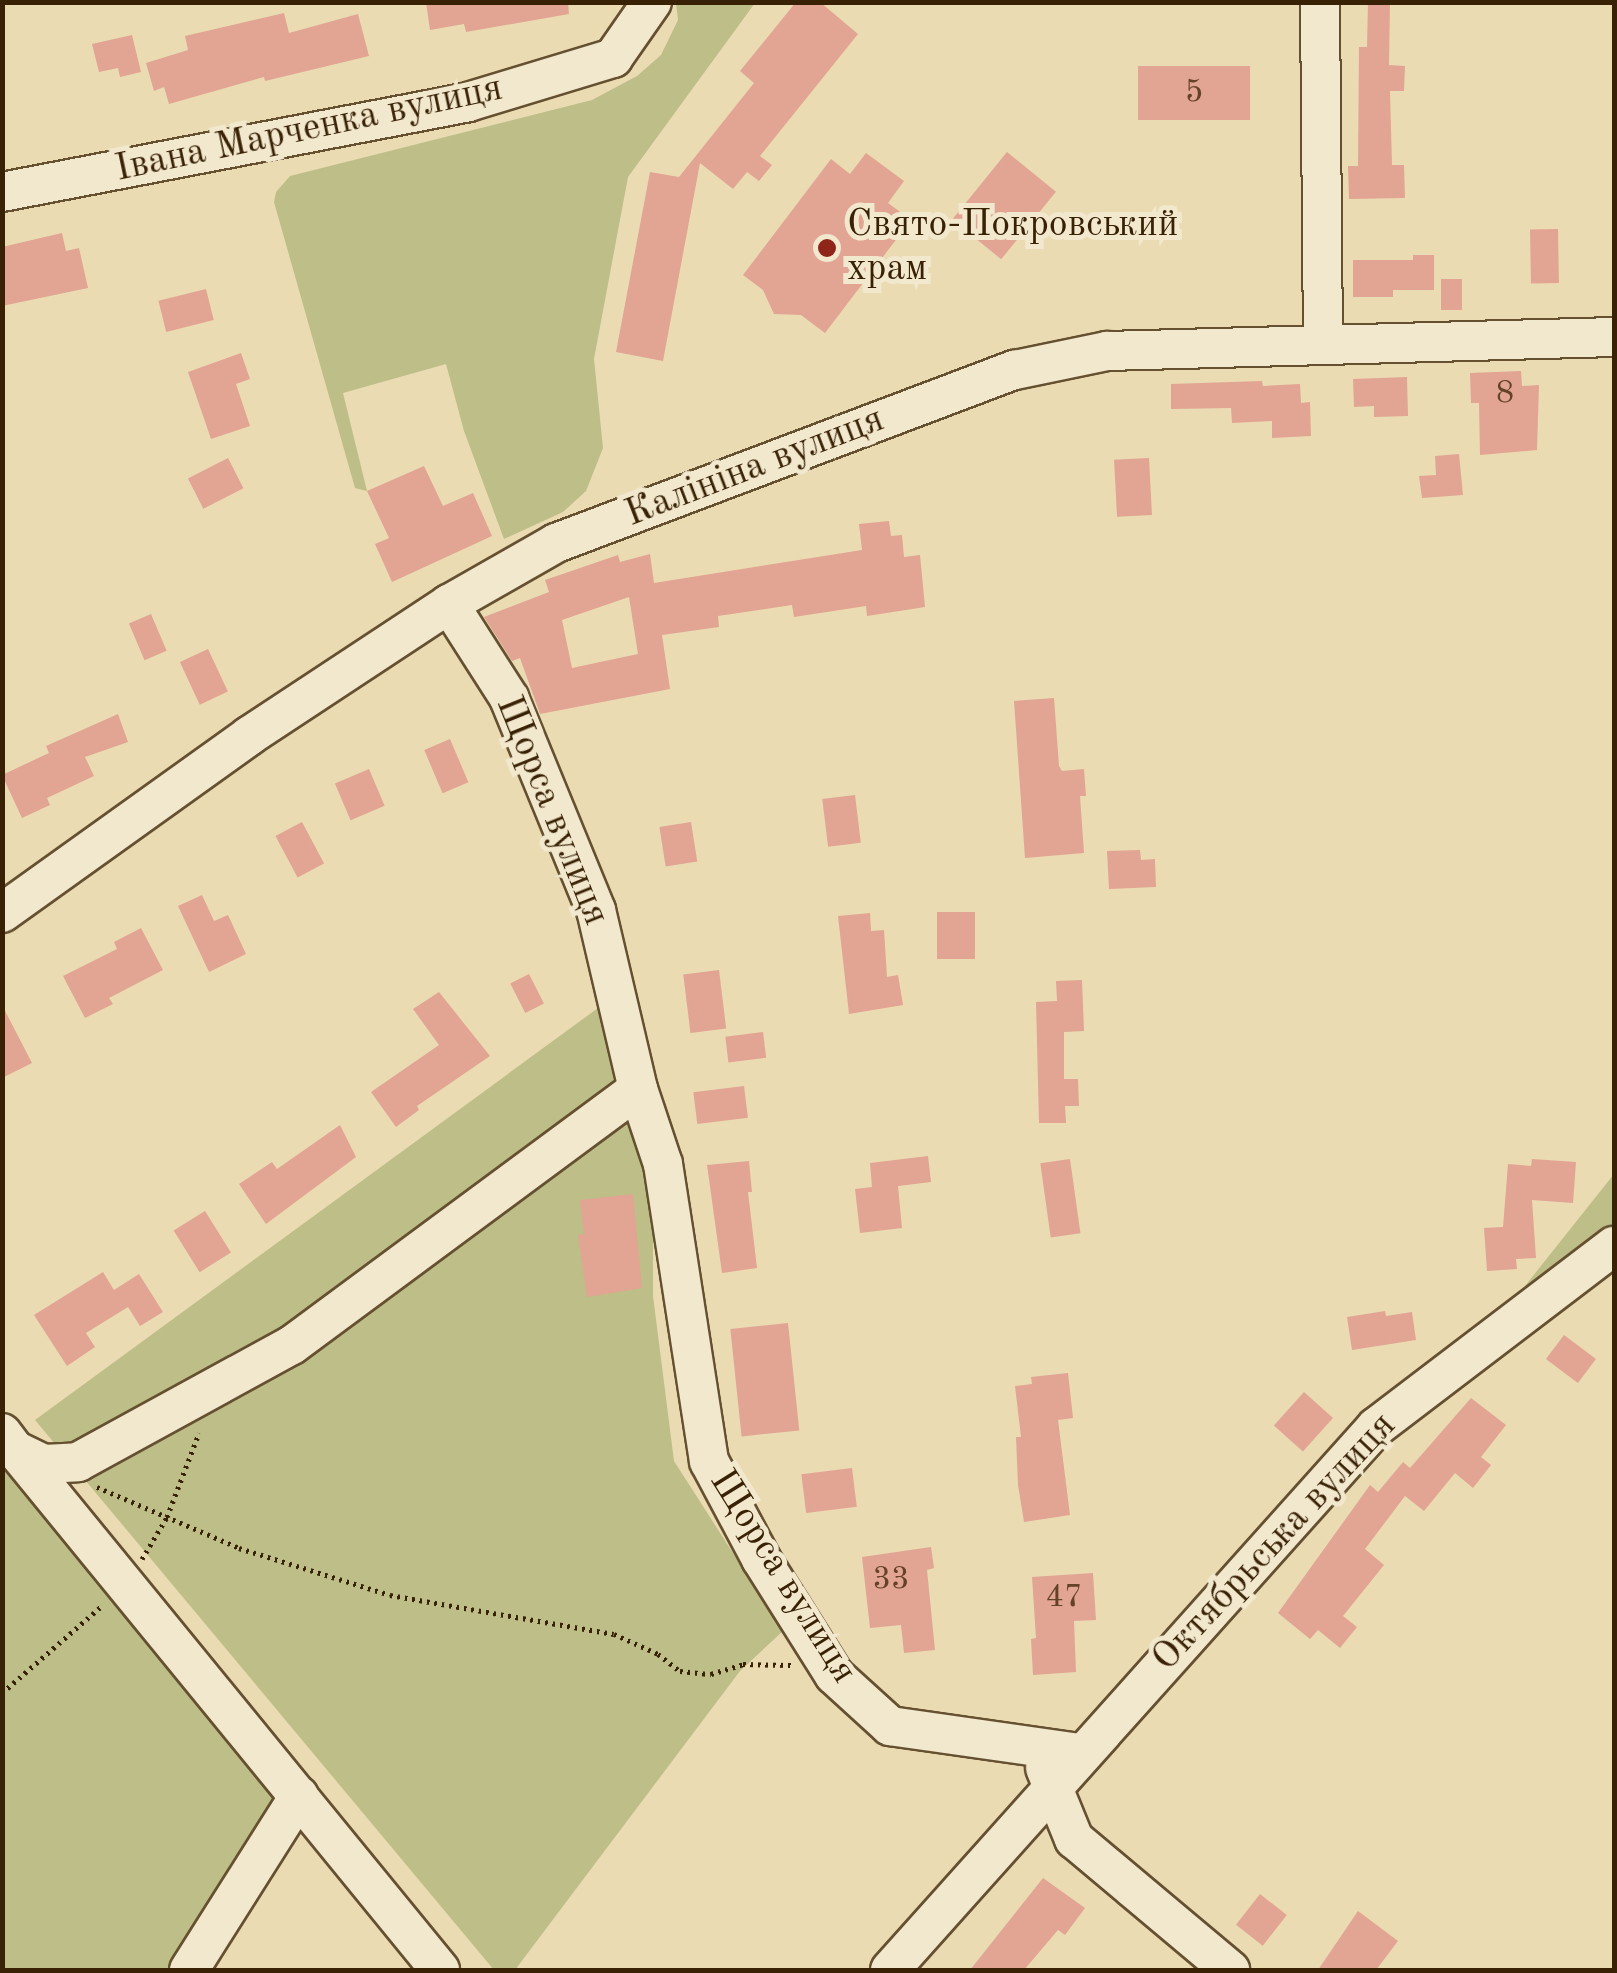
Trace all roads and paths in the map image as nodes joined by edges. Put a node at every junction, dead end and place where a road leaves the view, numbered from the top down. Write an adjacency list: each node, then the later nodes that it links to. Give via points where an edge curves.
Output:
1 (652, 2): 3 (street, Івана Марченка вулиця, via 613,58 468,102)
2 (1320, 2): 5 (street)
3 (2, 192)
4 (1614, 338): 5 (street, Калініна вулиця)
5 (1323, 343): 6 (street, Калініна вулиця, via 1107,351 1015,370 556,543)
6 (449, 604): 7 (street, Калініна вулиця, via 249,736); 8 (street, Щорса вулиця, via 509,698 596,910)
7 (2, 913)
8 (638, 1089): 10 (street, via 292,1344 78,1462); 11 (street, Щорса вулиця, via 663,1164 709,1461)
9 (1614, 1246): 13 (street, Октябрьська вулиця, via 1376,1426)
10 (21, 1449): 11 (path, via 239,1548 390,1595 614,1634 680,1671 800,1665); 15 (street)
11 (834, 1674): 12 (street, Щорса вулиця, via 890,1726)
12 (1040, 1751): 13 (street, Щорса вулиця); 14 (street)
13 (1080, 1753): 14 (street, Октябрьська вулиця)
14 (1051, 1788): 16 (street); 17 (street, Октябрьська вулиця)
15 (299, 1796): 18 (street); 19 (street)
16 (1074, 1839): 17 (street); 21 (street)
17 (1002, 1845): 20 (street, Октябрьська вулиця)
18 (189, 1970)
19 (440, 1970)
20 (890, 1970)
21 (1230, 1970)

